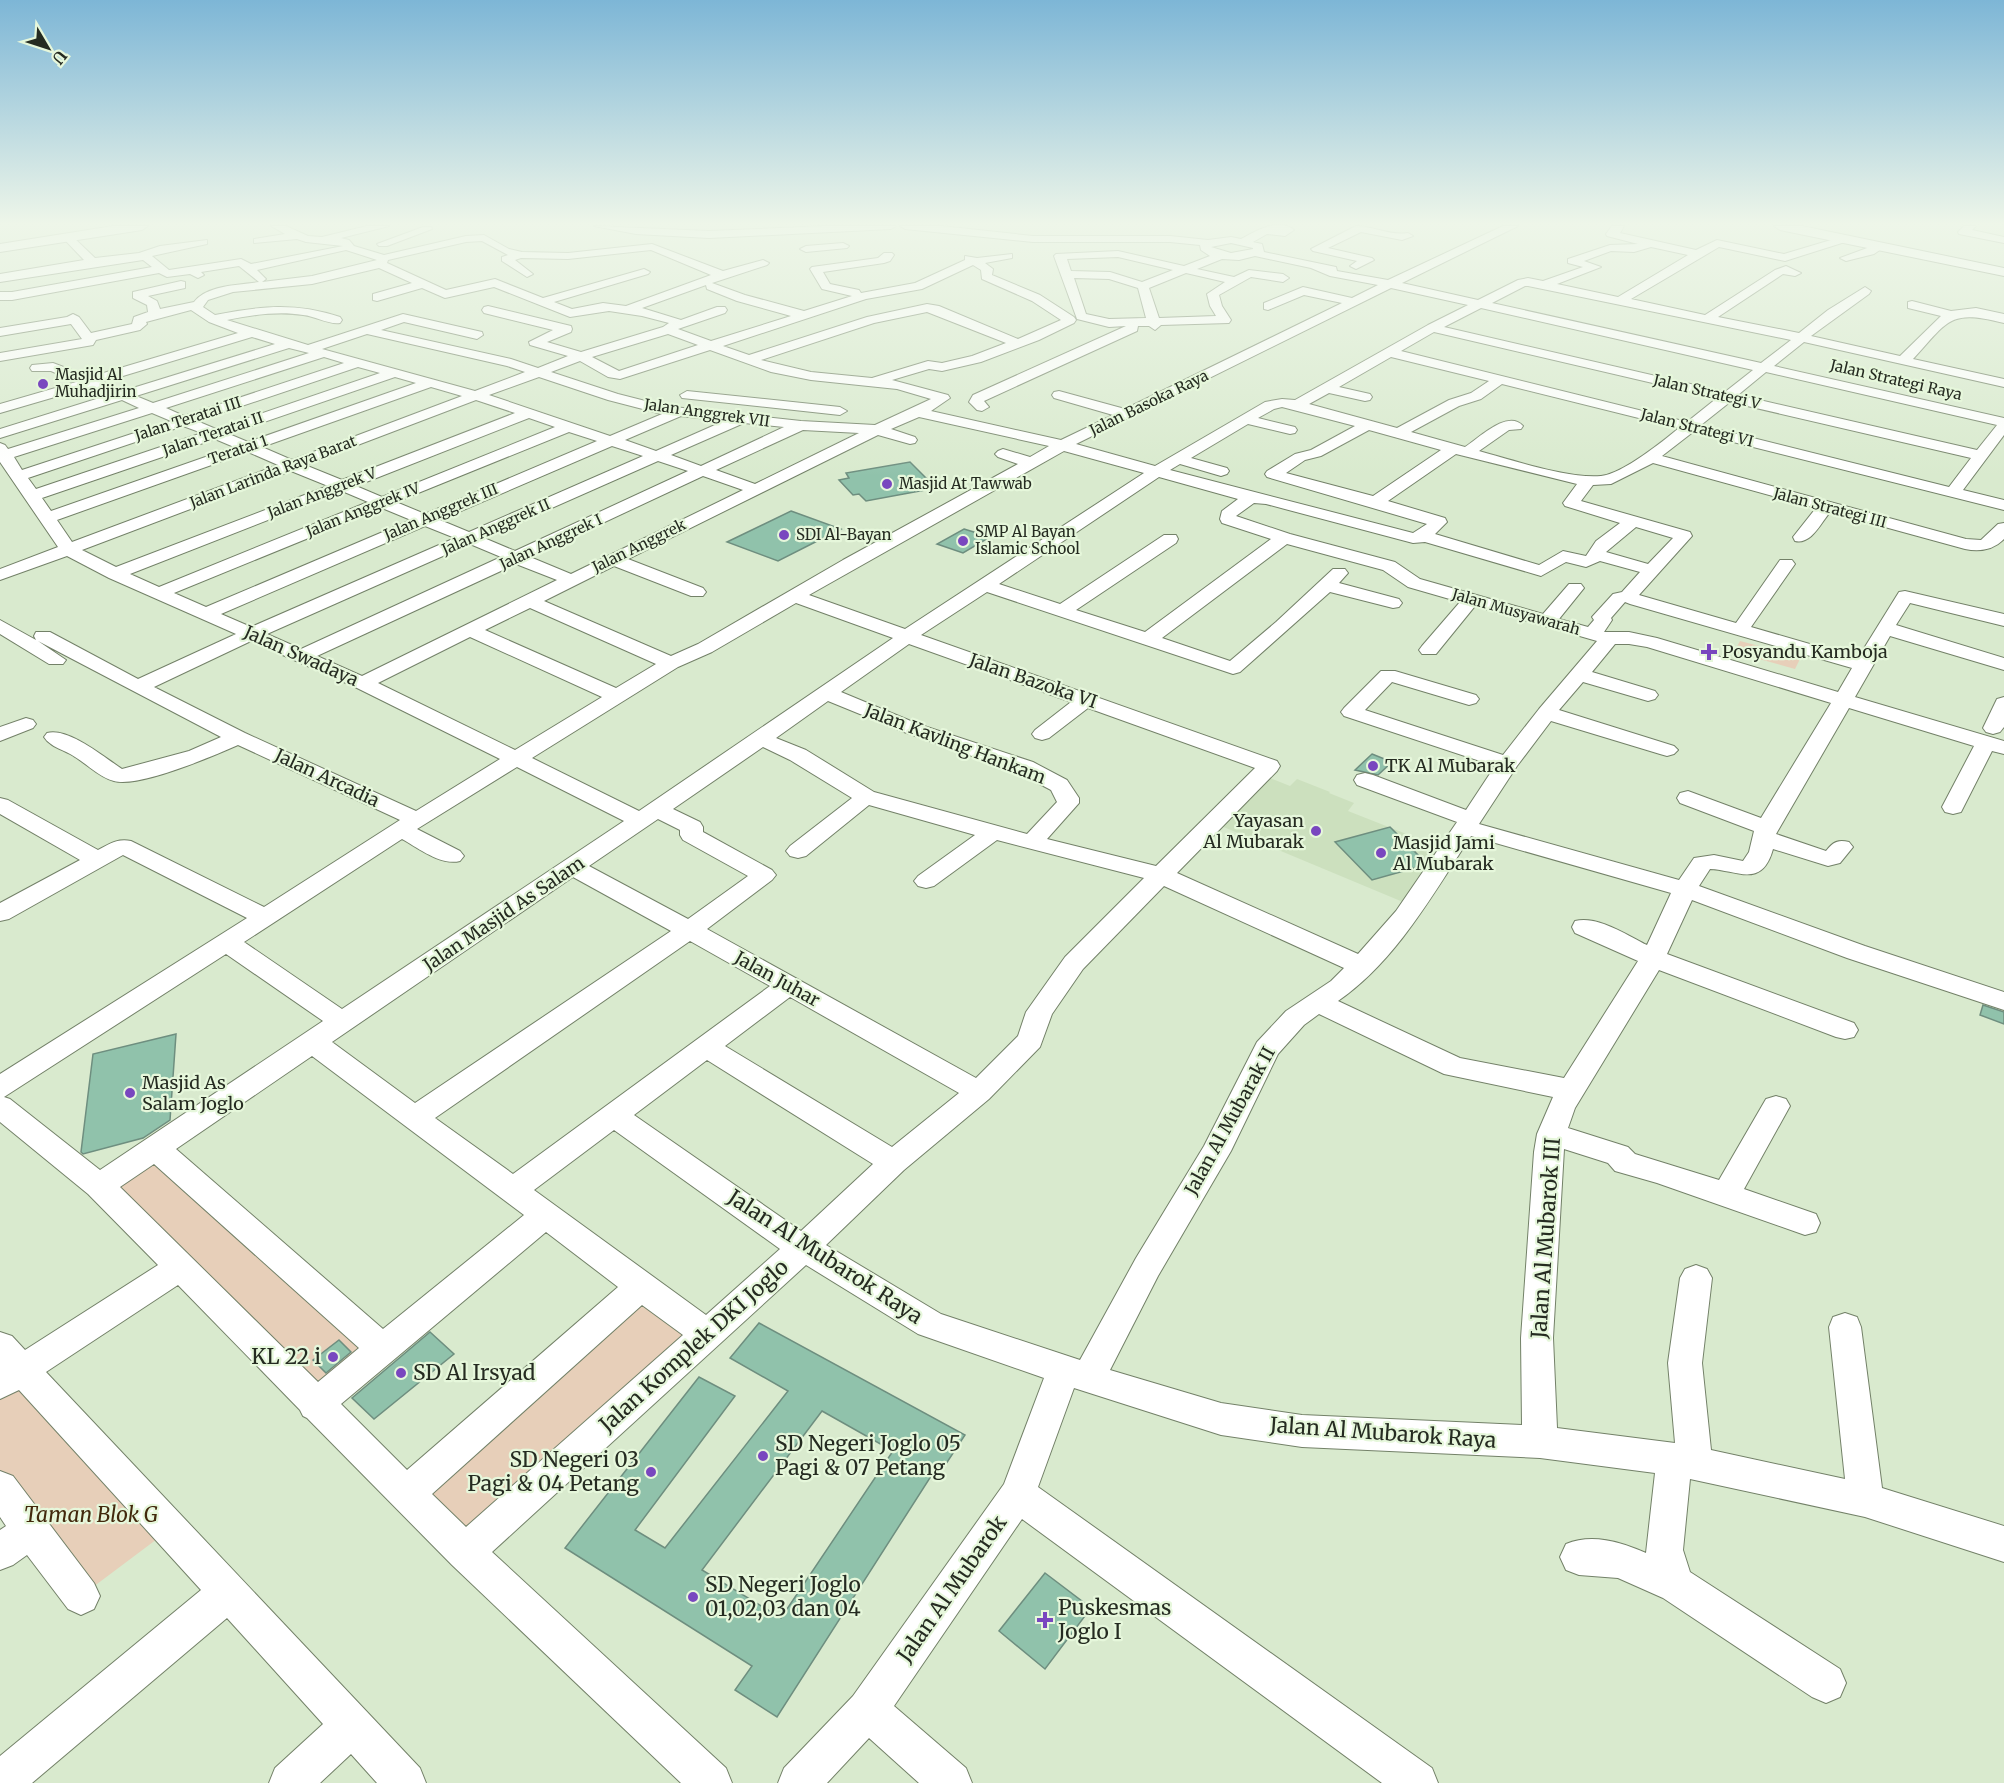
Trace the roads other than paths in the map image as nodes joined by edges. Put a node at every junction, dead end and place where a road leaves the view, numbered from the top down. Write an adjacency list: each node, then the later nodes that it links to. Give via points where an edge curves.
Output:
1 (152, 309): 29 (street)
2 (177, 309): 29 (street)
3 (198, 309): 34 (street)
4 (281, 309): 34 (street)
5 (302, 309): 28 (street)
6 (421, 309): 33 (street, via 398,317)
7 (503, 309): 57 (street, via 493,311 566,329 535,342)
8 (561, 309): 9 (street, via 574,314)
9 (597, 309)
10 (619, 309): 26 (street)
11 (781, 309): 31 (street)
12 (826, 309): 31 (street)
13 (934, 309): 59 (street, via 871,320)
14 (935, 309): 49 (street)
15 (1053, 309): 49 (street, via 1070,320)
16 (1078, 309): 37 (street, via 1090,321)
17 (1150, 309): 38 (street)
18 (1218, 309): 38 (street, via 1228,324)
19 (1338, 309): 94 (street, Jalan Basoka Raya)
20 (1468, 309): 40 (street)
21 (1502, 309): 65 (street, Jalan Strategi Raya)
22 (1663, 309): 35 (street)
23 (1722, 309): 35 (street)
24 (1839, 309): 47 (street)
25 (1928, 309): 30 (street)
26 (623, 310): 39 (street, via 677,321)
27 (721, 310): 39 (street, Jalan Larinda Raya Barat)
28 (312, 312): 36 (street); 44 (street)
29 (158, 313): 46 (street, via 138,320 141,324 136,327)
30 (1951, 315): 32 (street); 60 (street)
31 (806, 316): 51 (street)
32 (1999, 317)
33 (403, 318): 41 (street); 45 (street)
34 (213, 319): 44 (street)
35 (1707, 319): 47 (street)
36 (336, 320)
37 (1116, 323): 38 (street); 62 (street)
38 (1154, 324): 62 (street, via 1127,329)
39 (674, 327): 42 (street); 51 (street); 57 (street, Jalan Larinda Raya Barat)
40 (1432, 328): 54 (street); 82 (street, Jalan Strategi V)
41 (366, 330): 52 (street); 68 (street, Jalan Anggrek VII)
42 (699, 331)
43 (0, 332): 46 (street, via 74,319)
44 (250, 333): 50 (street); 53 (street)
45 (477, 334)
46 (88, 338): 58 (street, via 90,341 61,353)
47 (1802, 338): 60 (street); 65 (street)
48 (178, 343): 53 (street)
49 (1017, 343): 71 (street, via 964,362 928,365)
50 (288, 344): 52 (street); 80 (street)
51 (709, 346): 57 (street, via 620,375 613,375); 59 (street)
52 (309, 349): 55 (street)
53 (196, 350): 63 (street)
54 (1389, 352): 76 (street); 103 (street, Jalan Strategi VI)
55 (324, 353): 61 (street); 87 (street)
56 (123, 356): 63 (street)
57 (581, 356): 68 (street, Jalan Larinda Raya Barat)
58 (0, 357)
59 (746, 360): 64 (street); 70 (street, via 783,371)
60 (1903, 362): 75 (street)
61 (357, 363): 69 (street); 98 (street, Jalan Teratai III)
62 (1043, 364): 67 (street); 84 (street)
63 (145, 365): 72 (street)
64 (727, 366)
65 (1767, 366): 77 (street, Jalan Strategi Raya); 82 (street)
66 (38, 368): 72 (street, via 52,367)
67 (1017, 371)
68 (542, 372): 81 (street, Jalan Larinda Raya Barat); 88 (street, Jalan Anggrek VII)
69 (394, 373): 73 (street); 109 (street, Jalan Teratai II)
70 (840, 378): 71 (street); 78 (street)
71 (873, 382): 93 (street, Jalan Anggrek, via 944,398)
72 (86, 383): 80 (street); 86 (street)
73 (430, 383): 81 (street); 113 (street, Teratai 1)
74 (1496, 383): 107 (street)
75 (2004, 383)
76 (1327, 388): 83 (street); 85 (street)
77 (1862, 390): 97 (street); 99 (street, Jalan Strategi Raya)
78 (812, 393)
79 (1059, 395): 94 (street)
80 (119, 396): 87 (street); 108 (street)
81 (477, 396): 91 (street); 122 (street, Jalan Larinda Raya Barat)
82 (1728, 396): 97 (street, Jalan Strategi V); 103 (street)
83 (1365, 397)
84 (972, 402)
85 (1297, 405): 96 (street, Jalan Masjid As Salam, via 1274,404); 100 (street)
86 (0, 409)
87 (153, 409): 98 (street); 115 (street)
88 (659, 409): 89 (street, Jalan Anggrek VII); 90 (street, via 690,389 813,410)
89 (678, 412): 95 (street, Jalan Anggrek VII); 111 (street, Jalan Anggrek III)
90 (856, 412)
91 (528, 413): 104 (street); 128 (street, Jalan Anggrek V)
92 (878, 413): 93 (street)
93 (914, 414): 105 (street, Jalan Anggrek); 112 (street)
94 (1127, 414): 112 (street, Jalan Basoka Raya)
95 (741, 419): 101 (street, Jalan Anggrek VII); 117 (street, Jalan Anggrek II)
96 (1244, 419): 106 (street); 119 (street, Jalan Masjid As Salam)
97 (1830, 420): 118 (street, Jalan Strategi V)
98 (183, 421): 109 (street); 126 (street, Jalan Teratai III)
99 (2004, 423): 118 (street)
100 (1369, 424): 107 (street); 134 (street, via 1273,474)
101 (801, 425): 105 (street, Jalan Anggrek VII); 124 (street, Jalan Anggrek I)
102 (1516, 426): 114 (street, via 1506,426)
103 (1691, 426): 120 (street); 130 (street, Jalan Strategi VI)
104 (568, 427): 111 (street); 133 (street, Jalan Anggrek IV)
105 (877, 430): 110 (street); 129 (street, Jalan Anggrek)
106 (1290, 430)
107 (1398, 433): 114 (street)
108 (0, 434)
109 (216, 434): 113 (street); 131 (street, Jalan Teratai II)
110 (910, 440)
111 (610, 441): 117 (street); 138 (street, Jalan Anggrek III)
112 (1064, 445): 121 (street, Jalan Basoka Raya); 125 (street)
113 (248, 447): 122 (street); 137 (street, Teratai 1)
114 (1460, 451): 127 (street); 134 (street)
115 (2, 454): 126 (street, Jalan Swadaya)
116 (1003, 454): 121 (street)
117 (656, 456): 124 (street); 145 (street, Jalan Anggrek II)
118 (1982, 456): 130 (street)
119 (1178, 459): 123 (street); 125 (street, Jalan Masjid As Salam)
120 (1651, 459): 127 (street, via 1608,480); 136 (street, Jalan Strategi III)
121 (1032, 463): 160 (street, Jalan Basoka Raya)
122 (291, 465): 128 (street); 146 (street, Jalan Larinda Raya Barat)
123 (1221, 471)
124 (702, 472): 129 (street); 148 (street, Jalan Anggrek I)
125 (1156, 472): 132 (street); 156 (street, Jalan Masjid As Salam)
126 (19, 476): 131 (street, Jalan Swadaya)
127 (1592, 482): 139 (street, via 1571,503)
128 (339, 486): 133 (street); 154 (street, Jalan Anggrek V)
129 (756, 489): 149 (street, Jalan Anggrek)
130 (1954, 491): 135 (street, Jalan Strategi VI)
131 (32, 496): 137 (street, Jalan Swadaya)
132 (1251, 498): 141 (street, via 1267,498); 144 (street, Jalan Musyawarah, via 1228,514 1228,519)
133 (383, 502): 138 (street); 159 (street, Jalan Anggrek IV)
134 (1375, 502): 141 (street, via 1439,522)
135 (2004, 505)
136 (1825, 507): 140 (street, Jalan Strategi III, via 1975,546 1992,542); 142 (street)
137 (47, 518): 146 (street, Jalan Swadaya)
138 (425, 519): 145 (street); 166 (street, Jalan Anggrek III)
139 (1633, 521): 147 (street); 152 (street, Jalan Al Mubarak II, via 1684,536)
140 (2004, 528)
141 (1420, 537): 147 (street, via 1541,572 1563,556 1586,562); 151 (street, via 1414,550)
142 (1801, 537)
143 (1170, 538): 165 (street)
144 (1284, 538): 151 (street, Jalan Musyawarah); 177 (street)
145 (471, 539): 148 (street); 173 (street, Jalan Anggrek II)
146 (69, 550): 153 (street, Jalan Larinda Raya Barat); 154 (street, Jalan Swadaya)
147 (1596, 555): 152 (street)
148 (517, 558): 155 (street); 179 (street, Jalan Anggrek I)
149 (613, 559): 155 (street, Jalan Anggrek); 158 (street)
150 (1786, 564): 172 (street)
151 (1392, 567): 162 (street, Jalan Musyawarah, via 1414,583)
152 (1652, 570): 161 (street, Jalan Al Mubarak II)
153 (0, 574)
154 (115, 574): 159 (street, Jalan Swadaya)
155 (571, 580): 163 (street, Jalan Anggrek)
156 (985, 585): 165 (street); 176 (street, Jalan Masjid As Salam)
157 (1575, 588): 168 (street)
158 (697, 592)
159 (159, 593): 166 (street, Jalan Swadaya)
160 (794, 596): 176 (street, Jalan Bazoka VI); 180 (street, Jalan Basoka Raya)
161 (1628, 596): 172 (street); 175 (street, Jalan Al Mubarak II, via 1619,598 1601,617)
162 (1471, 600): 168 (street, Jalan Musyawarah); 178 (street)
163 (529, 601): 171 (street, Jalan Anggrek); 180 (street)
164 (1393, 603): 177 (street, via 1333,579 1230,668)
165 (1062, 611): 177 (street)
166 (206, 614): 173 (street, Jalan Swadaya)
167 (2004, 620): 170 (street, via 1906,595)
168 (1547, 621): 175 (street, Jalan Musyawarah)
169 (0, 626): 183 (street, via 77,671)
170 (1885, 628): 181 (street); 182 (street)
171 (471, 630): 185 (street, Jalan Anggrek); 189 (street)
172 (1740, 630): 182 (street)
173 (251, 634): 179 (street, Jalan Swadaya); 186 (street)
174 (43, 636): 183 (street, Jalan Arcadia)
175 (1600, 636): 184 (street, Jalan Al Mubarak II); 190 (street, Jalan Musyawarah, via 1650,642)
176 (906, 637): 187 (street, Jalan Masjid As Salam); 192 (street, Jalan Bazoka VI)
177 (1147, 640)
178 (1429, 650)
179 (302, 657): 185 (street, Jalan Swadaya)
180 (671, 663): 189 (street, Jalan Basoka Raya)
181 (2004, 664)
182 (1863, 665): 190 (street)
183 (109, 673): 186 (street, Jalan Arcadia)
184 (1579, 674): 188 (street); 194 (street, Jalan Al Mubarak II)
185 (362, 684): 203 (street, Jalan Swadaya)
186 (138, 687): 198 (street, Jalan Arcadia)
187 (825, 693): 201 (street, Jalan Masjid As Salam); 215 (street, Jalan Kavling Hankam, via 1025,767 1059,785 1068,803)
188 (1648, 695)
189 (617, 696): 203 (street, Jalan Basoka Raya)
190 (1848, 696): 200 (street, Jalan Musyawarah); 214 (street)
191 (1469, 699): 204 (street, via 1388,675 1344,719)
192 (1086, 700): 196 (street); 221 (street, Jalan Bazoka VI, via 1269,767)
193 (2004, 703): 200 (street)
194 (1546, 713): 202 (street); 204 (street, Jalan Al Mubarak II)
195 (26, 724): 197 (street)
196 (1042, 734)
197 (0, 735)
198 (237, 736): 199 (street, via 197,756 118,776); 212 (street, Jalan Arcadia)
199 (54, 737)
200 (1997, 737): 209 (street)
201 (761, 740): 206 (street, via 798,755); 210 (street, Jalan Masjid As Salam)
202 (1667, 750)
203 (514, 757): 210 (street, Jalan Swadaya); 212 (street, Jalan Basoka Raya)
204 (1508, 763): 211 (street, Jalan Al Mubarak II)
205 (1365, 780): 211 (street)
206 (866, 797): 213 (street); 217 (street)
207 (1688, 798): 214 (street)
208 (0, 805): 219 (street)
209 (1953, 807)
210 (649, 815): 220 (street, Jalan Masjid As Salam); 227 (street, Jalan Swadaya, via 692,827 691,835 764,875)
211 (1468, 823): 223 (street); 230 (street, Jalan Al Mubarak II, via 1405,917)
212 (406, 824): 218 (street, Jalan Arcadia); 225 (street, Jalan Basoka Raya)
213 (994, 832): 215 (street); 222 (street)
214 (1765, 833): 216 (street, via 1828,859); 223 (street, Jalan Al Mubarok III, via 1757,860 1750,867 1742,869 1705,861)
215 (1032, 842): 221 (street)
216 (1841, 847)
217 (798, 851)
218 (452, 856)
219 (98, 860): 224 (street); 225 (street, via 123,846)
220 (573, 867): 227 (street, Jalan Juhar); 234 (street, Jalan Masjid As Salam)
221 (1161, 875): 230 (street); 240 (street, Jalan Komplek DKI Joglo, via 1074,963 1040,1012 1030,1040)
222 (927, 881)
223 (1685, 889): 229 (street, Jalan Al Mubarok III); 232 (street)
224 (0, 913)
225 (267, 918): 228 (street, Jalan Basoka Raya)
226 (1584, 927): 229 (street)
227 (688, 931): 231 (street, Jalan Juhar); 244 (street)
228 (228, 943): 234 (street); 238 (street, Jalan Basoka Raya)
229 (1653, 958): 235 (street); 239 (street, Jalan Al Mubarok III)
230 (1362, 966): 233 (street, Jalan Al Mubarak II)
231 (789, 985): 237 (street); 240 (street, Jalan Juhar)
232 (2004, 1001)
233 (1318, 1003): 239 (street, via 1454,1067); 261 (street, Jalan Al Mubarak II, via 1295,1018 1267,1049 1215,1150 1147,1267)
234 (343, 1022): 236 (street, Jalan Masjid As Salam)
235 (1845, 1030)
236 (313, 1042): 244 (street); 246 (street, Jalan Masjid As Salam)
237 (706, 1047): 243 (street); 247 (street)
238 (0, 1089)
239 (1571, 1090): 245 (street, Jalan Al Mubarok III)
240 (978, 1092): 247 (street, Jalan Komplek DKI Joglo)
241 (0, 1106): 248 (street)
242 (1776, 1106): 250 (street)
243 (613, 1115): 249 (street); 253 (street, Jalan Al Mubarok Raya)
244 (415, 1117): 249 (street)
245 (1551, 1134): 250 (street); 263 (street, Jalan Al Mubarok III, via 1537,1338)
246 (156, 1149): 248 (street, Jalan Masjid As Salam); 259 (street)
247 (894, 1162): 253 (street, Jalan Komplek DKI Joglo)
248 (99, 1186): 254 (street)
249 (513, 1190): 251 (street)
250 (1725, 1196): 252 (street)
251 (545, 1215): 256 (street); 259 (street)
252 (1805, 1222)
253 (803, 1248): 258 (street, Jalan Komplek DKI Joglo); 261 (street, Jalan Al Mubarok Raya, via 930,1324)
254 (179, 1268): 260 (street); 262 (street)
255 (1696, 1278): 264 (street, via 1686,1363)
256 (641, 1286): 258 (street); 266 (street)
257 (1845, 1327): 268 (street)
258 (706, 1334): 272 (street, Jalan Komplek DKI Joglo)
259 (382, 1349): 262 (street)
260 (7, 1367): 275 (street)
261 (1076, 1374): 263 (street, Jalan Al Mubarok Raya, via 1221,1419 1302,1431); 267 (street, Jalan Al Mubarok)
262 (315, 1405): 266 (street)
263 (1540, 1442): 264 (street, Jalan Al Mubarok Raya)
264 (1685, 1462): 268 (street, Jalan Al Mubarok Raya); 274 (street, via 1664,1550)
265 (0, 1488): 269 (street)
266 (406, 1494): 272 (street)
267 (1018, 1494): 278 (street, Jalan Al Mubarok); 286 (street)
268 (1865, 1500): 270 (street, Jalan Al Mubarok Raya)
269 (32, 1529): 271 (street); 276 (street)
270 (2004, 1544)
271 (0, 1552)
272 (465, 1552): 283 (street)
273 (1579, 1557): 274 (street, via 1620,1560)
274 (1676, 1585): 277 (street)
275 (228, 1592): 279 (street); 280 (street)
276 (81, 1596)
277 (1826, 1683)
278 (867, 1710): 284 (street, Jalan Al Mubarok); 285 (street)
279 (352, 1725): 281 (street); 282 (street)
280 (0, 1783)
281 (290, 1783)
282 (405, 1783)
283 (711, 1783)
284 (799, 1783)
285 (951, 1783)
286 (1417, 1783)

